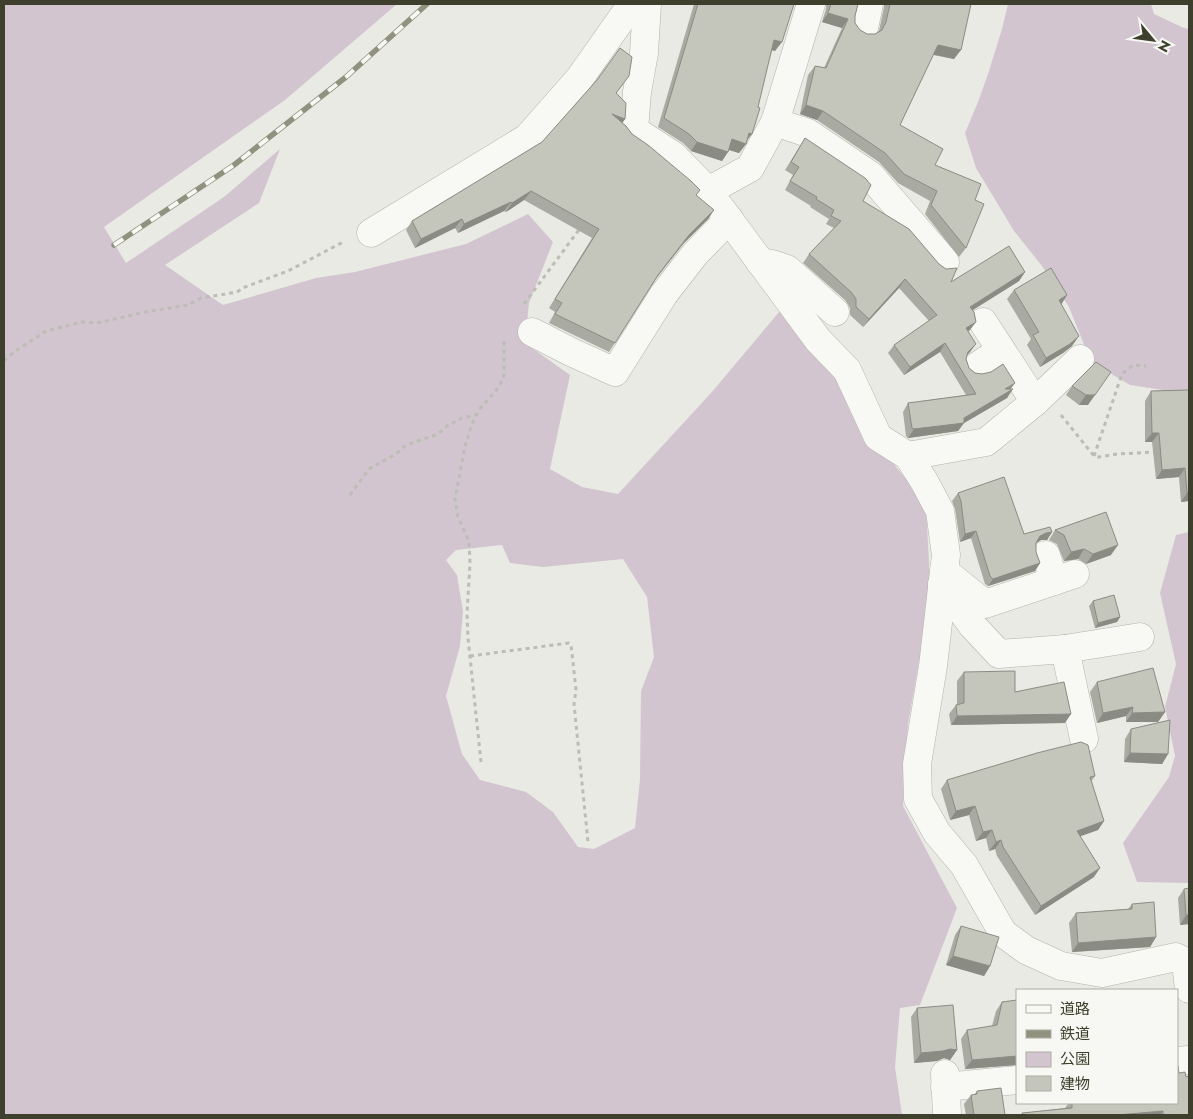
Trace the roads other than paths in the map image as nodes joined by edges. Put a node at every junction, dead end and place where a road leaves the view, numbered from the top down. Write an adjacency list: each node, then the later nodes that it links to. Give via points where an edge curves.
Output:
1 (632, 4): 7 (street, via 579,79 527,138)
2 (647, 4): 5 (street, via 634,130 674,156)
3 (811, 4): 4 (street)
4 (775, 122): 5 (street, via 750,168); 9 (street, via 808,133 870,175)
5 (708, 191): 6 (street)
6 (728, 219): 8 (street); 12 (street, via 664,294 615,372)
7 (371, 233)
8 (760, 262): 10 (street, via 787,269); 17 (street, via 818,340 847,370 878,437)
9 (945, 262)
10 (834, 312)
11 (983, 322): 13 (street)
12 (519, 333)
13 (1001, 350): 15 (street); 16 (street)
14 (1080, 358): 16 (street)
15 (976, 367)
16 (1039, 398): 17 (street, via 986,442)
17 (908, 456): 19 (street, via 940,511 946,555)
18 (1046, 555): 19 (street, via 1064,577 985,604)
19 (943, 577): 21 (street, via 972,625 999,654); 23 (street, via 917,764 918,799 937,834 964,865 1003,933 1026,950 1061,966 1102,973 1176,957 1186,963)
20 (1140, 637): 21 (street)
21 (1066, 649): 22 (street)
22 (1084, 739)
23 (1189, 989)
24 (1016, 1080): 25 (street, via 945,1080)
25 (947, 1115)

